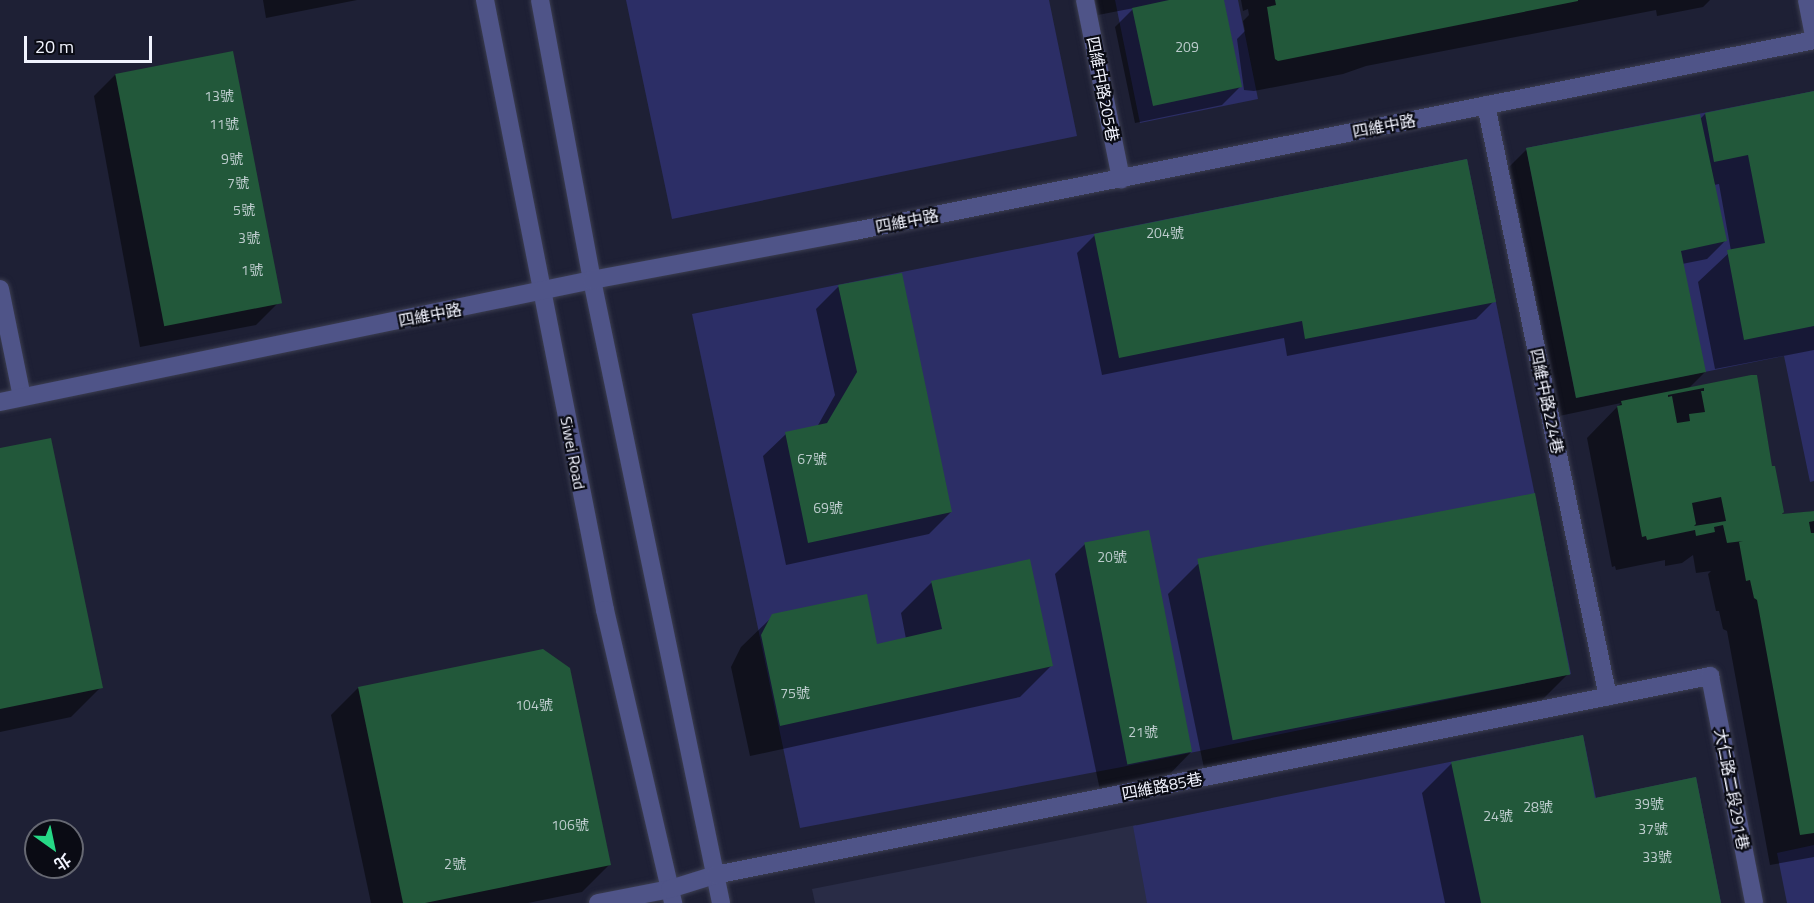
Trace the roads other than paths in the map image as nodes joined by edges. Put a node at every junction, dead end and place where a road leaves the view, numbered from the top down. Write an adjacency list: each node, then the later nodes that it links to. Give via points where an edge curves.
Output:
1 (485, 0): 10 (street, Siwei Road)
2 (540, 0): 8 (street)
3 (1085, 0): 7 (street, 四維中路205巷)
4 (1807, 0): 5 (street)
5 (1814, 38): 6 (street, 四維中路)
6 (1486, 105): 7 (street, 四維中路); 14 (street, 四維中路224巷)
7 (1121, 178): 8 (street, 四維中路)
8 (592, 280): 10 (street, 四維中路); 15 (street)
9 (0, 289): 11 (street)
10 (540, 293): 11 (street, 四維中路); 16 (street, Siwei Road, via 605,610)
11 (22, 397): 12 (street, 四維中路)
12 (0, 402)
13 (1710, 676): 14 (street, 四維路85巷); 19 (street, 大仁路二段291巷)
14 (1608, 697): 15 (street, 四維路85巷)
15 (715, 875): 16 (street, 四維路85巷); 18 (street)
16 (671, 896): 17 (street, 四維路85巷)
17 (598, 903)
18 (722, 903)
19 (1754, 903)

